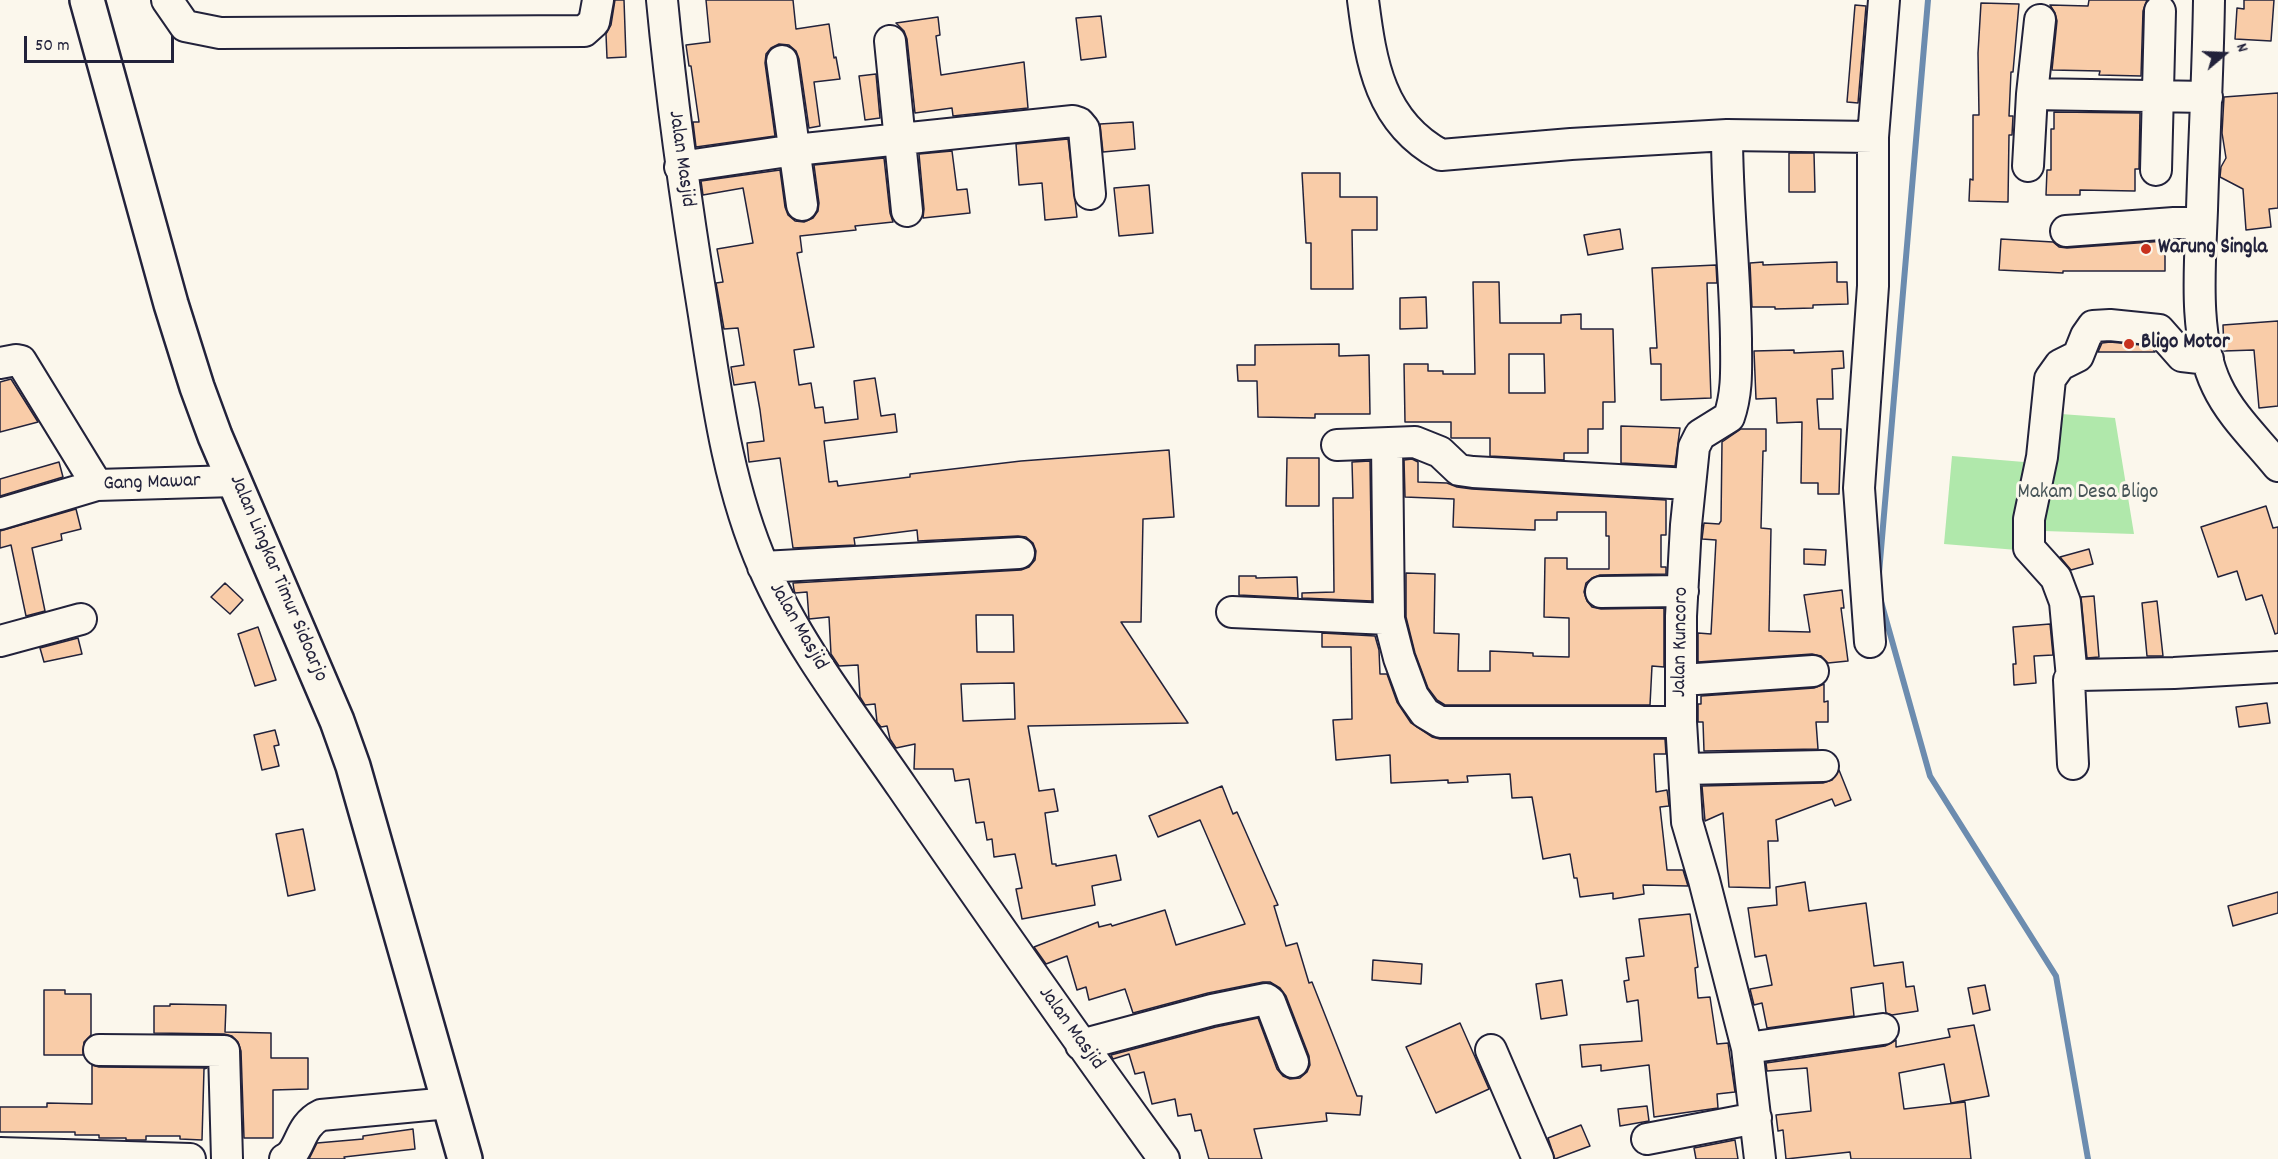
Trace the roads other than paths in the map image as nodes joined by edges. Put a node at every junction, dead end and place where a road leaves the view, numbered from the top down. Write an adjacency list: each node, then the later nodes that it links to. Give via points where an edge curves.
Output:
1 (87, 0): 31 (main road, Jalan Lingkar Timur Sidoarjo, via 190,366)
2 (167, 0): 3 (street, via 185,26 220,33 584,31 594,22)
3 (598, 0)
4 (662, 0): 19 (street, Jalan Masjid)
5 (1363, 0): 14 (street, via 1370,54 1383,93 1403,126 1424,146 1441,155)
6 (1884, 0): 15 (street)
7 (2209, 0): 13 (street)
8 (2160, 10): 13 (street)
9 (2040, 20): 12 (street)
10 (890, 41): 16 (street)
11 (782, 61): 17 (street)
12 (2032, 94): 13 (street); 18 (street)
13 (2187, 96): 20 (street); 24 (street)
14 (1727, 135): 15 (street); 32 (street, Jalan Kuncoro, via 1736,386 1729,417 1700,435 1694,447)
15 (1873, 137): 43 (street, via 1873,286 1859,488)
16 (898, 139): 17 (street); 21 (street, via 1073,121 1084,129); 23 (street)
17 (795, 150): 19 (street); 22 (street)
18 (2028, 166)
19 (680, 167): 36 (street, Jalan Masjid, via 723,427 740,498)
20 (2156, 170)
21 (1090, 194)
22 (802, 205)
23 (907, 211)
24 (2188, 222): 25 (street); 26 (street, via 2201,315)
25 (2066, 231)
26 (2194, 357): 30 (street); 46 (street, via 2159,330 2093,326 2078,356 2060,365 2050,380 2042,457 2029,519 2029,548 2056,578 2065,602)
27 (0, 363): 33 (street, via 21,361)
28 (1387, 444): 29 (street); 32 (street, via 1415,442 1440,452 1460,470 1473,472); 41 (street)
29 (1337, 445)
30 (2278, 466)
31 (235, 481): 33 (street, Gang Mawar); 58 (main road, Jalan Lingkar Timur Sidoarjo, via 353,766)
32 (1690, 484): 37 (street, Jalan Kuncoro)
33 (97, 485): 34 (street, Gang Mawar)
34 (0, 514)
35 (1019, 553): 36 (street)
36 (763, 567): 53 (street, Jalan Masjid, via 830,682)
37 (1683, 591): 38 (street); 47 (street, Jalan Kuncoro)
38 (1600, 592)
39 (1232, 612): 41 (street)
40 (81, 619): 42 (street)
41 (1389, 619): 48 (street, via 1413,696 1425,713 1440,722)
42 (0, 641)
43 (1870, 642)
44 (2278, 667): 46 (street)
45 (1813, 670): 47 (street)
46 (2072, 678): 49 (street, via 2069,694)
47 (1682, 680): 48 (street, Jalan Kuncoro)
48 (1681, 722): 51 (street, Jalan Kuncoro)
49 (2073, 764)
50 (1822, 766): 51 (street)
51 (1684, 769): 54 (street, Jalan Kuncoro, via 1687,822)
52 (1883, 1029): 54 (street)
53 (1081, 1045): 57 (street, via 1266,999); 66 (street, Jalan Masjid)
54 (1747, 1048): 59 (street, Jalan Kuncoro)
55 (99, 1050): 63 (street, via 224,1051)
56 (1491, 1050): 67 (street)
57 (1293, 1062)
58 (449, 1103): 64 (street, via 321,1115 307,1124 292,1155); 65 (main road, Jalan Lingkar Timur Sidoarjo)
59 (1756, 1118): 60 (street); 68 (street, Jalan Kuncoro)
60 (1647, 1138)
61 (0, 1153): 62 (street)
62 (190, 1159)
63 (227, 1159)
64 (285, 1159)
65 (465, 1159)
66 (1164, 1159)
67 (1538, 1159)
68 (1760, 1159)

